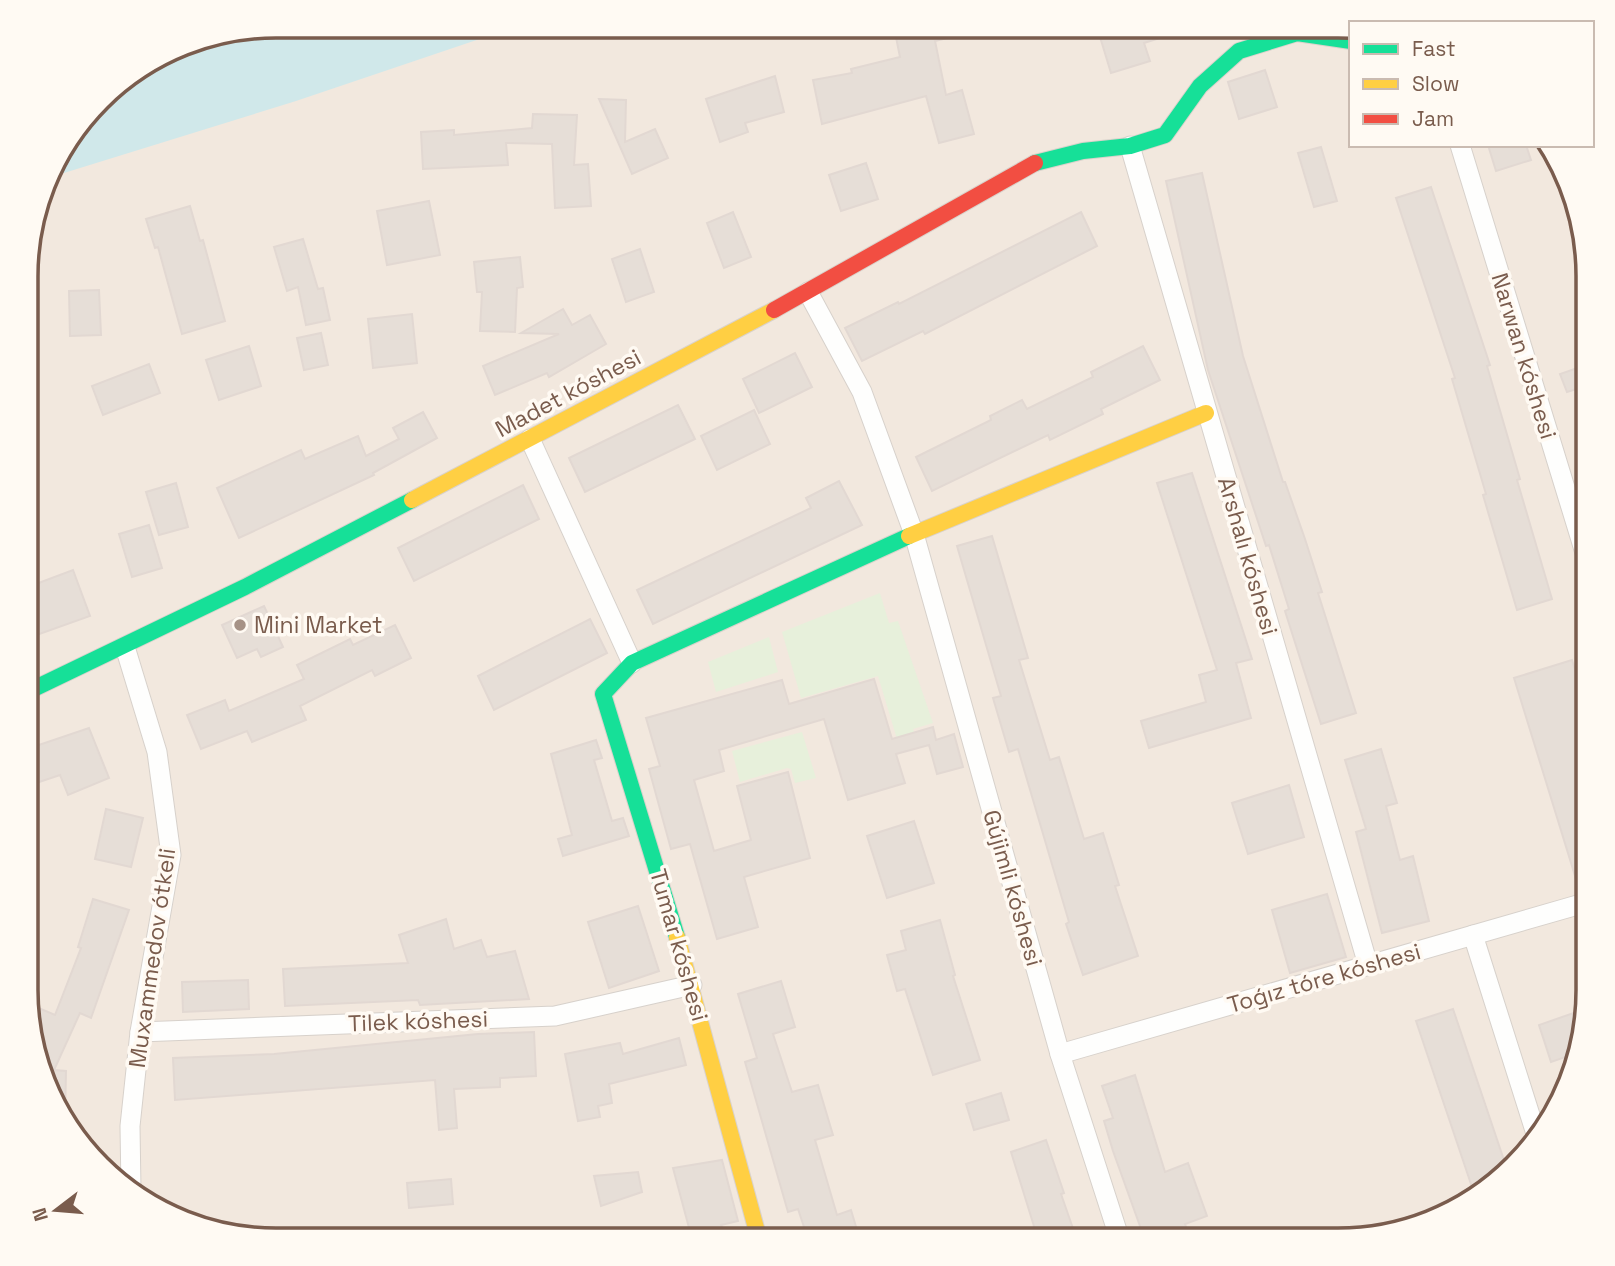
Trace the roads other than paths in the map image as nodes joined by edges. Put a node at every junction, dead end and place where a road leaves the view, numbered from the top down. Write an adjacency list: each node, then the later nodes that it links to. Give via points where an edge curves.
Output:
1 (1278, 39): 2 (street, Madet kóshesi, via 1239,51 1200,86 1164,135)
2 (1130, 146): 4 (street, Madet kóshesi, via 1083,151 1032,164); 5 (street, Arshalı kóshesi)
3 (1461, 147): 7 (street, Narwan kóshesi)
4 (808, 292): 6 (street, Madet kóshesi); 8 (street, Gújimli kóshesi, via 862,392)
5 (1206, 413): 8 (street); 14 (street, Arshalı kóshesi)
6 (530, 439): 9 (street, Madet kóshesi); 10 (street)
7 (1576, 527)
8 (914, 534): 10 (street, Tumar kóshesi); 17 (street, Gújimli kóshesi)
9 (125, 647): 11 (street, Madet kóshesi); 16 (street, Muxammedov ótkeli, via 157,752 172,855)
10 (632, 663): 15 (street, Tumar kóshesi, via 603,694)
11 (39, 687)
12 (1576, 905): 13 (street, Toǵız tóre kóshesi)
13 (1473, 935): 14 (street, Toǵız tóre kóshesi); 18 (street)
14 (1368, 965): 17 (street, Toǵız tóre kóshesi)
15 (692, 985): 16 (street, Tilek kóshesi, via 555,1016); 20 (street, Tumar kóshesi)
16 (139, 1032): 19 (street, Muxammedov ótkeli, via 130,1126)
17 (1060, 1054): 21 (street, Gújimli kóshesi)
18 (1534, 1125)
19 (131, 1177)
20 (756, 1227)
21 (1116, 1228)

